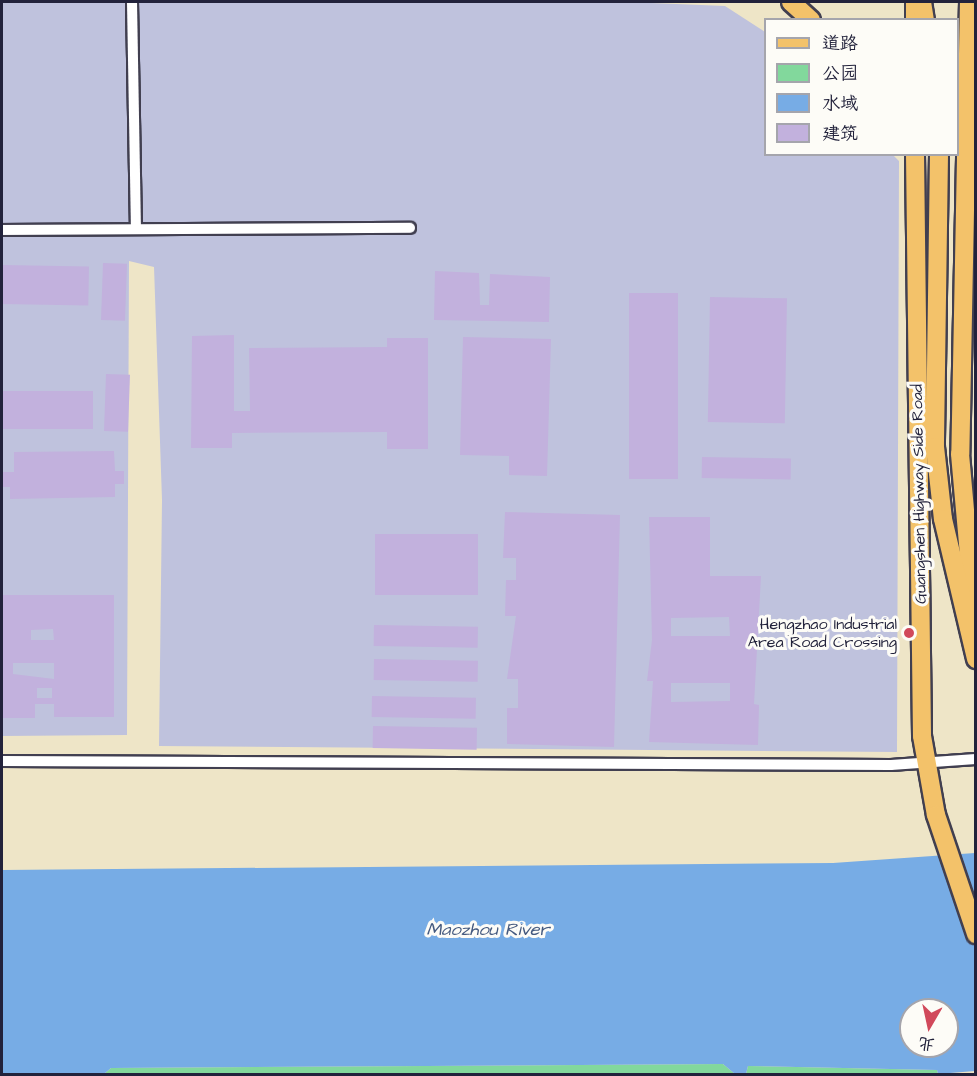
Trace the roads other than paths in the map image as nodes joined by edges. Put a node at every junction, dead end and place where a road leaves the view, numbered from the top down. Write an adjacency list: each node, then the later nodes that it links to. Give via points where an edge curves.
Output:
1 (132, 2): 10 (street)
2 (915, 2): 5 (main road)
3 (922, 2): 6 (main road)
4 (969, 2): 12 (main road, via 960,453)
5 (915, 18)
6 (925, 18)
7 (914, 156): 16 (main road, Guangshen Highway Side Road)
8 (939, 156): 13 (main road, via 935,447 943,519)
9 (410, 228): 10 (street)
10 (136, 229): 11 (street)
11 (2, 230)
12 (975, 632)
13 (975, 660)
14 (975, 759): 16 (street)
15 (2, 761): 16 (street)
16 (926, 765): 17 (main road, Guangshen Highway Side Road, via 936,815)
17 (975, 934)

